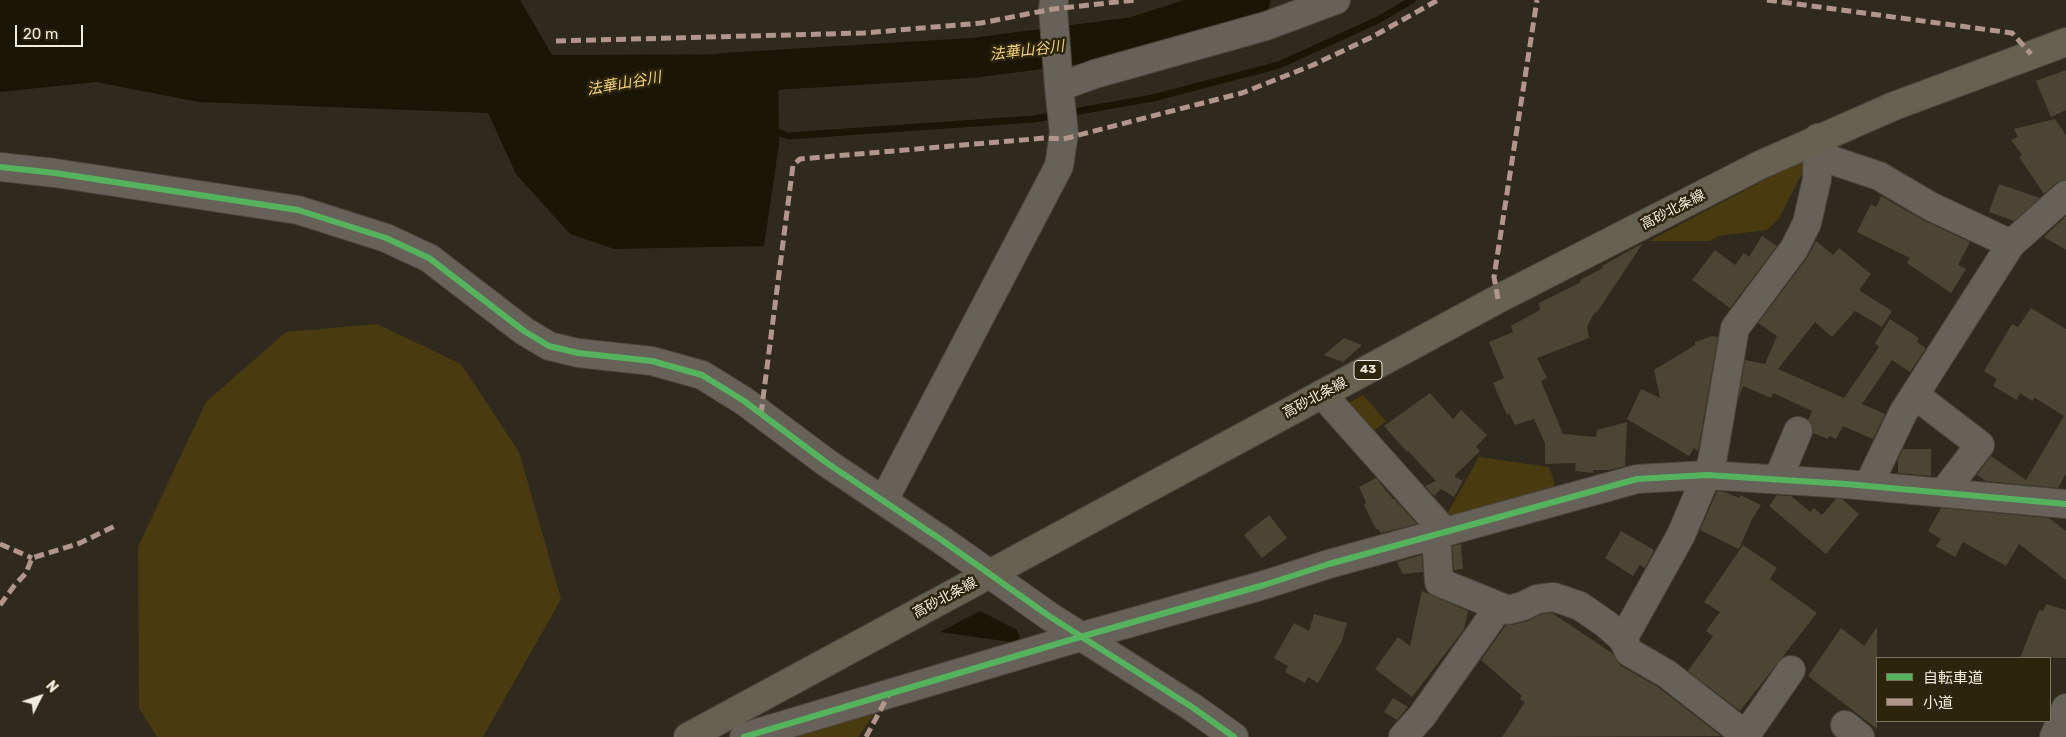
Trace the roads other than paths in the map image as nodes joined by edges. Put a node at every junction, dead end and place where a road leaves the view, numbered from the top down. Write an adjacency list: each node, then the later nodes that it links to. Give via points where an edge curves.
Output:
1 (1336, 0): 4 (street, via 1266,26 1095,74)
2 (1054, 5): 4 (street)
3 (2066, 42): 5 (main road, 高砂北条線 / 43)
4 (1059, 95): 16 (street, via 1064,133 1059,166)
5 (1818, 138): 8 (street, via 1828,159 1879,176 1930,206); 9 (main road, 高砂北条線 / 43, via 1498,299); 12 (street, via 1817,179 1807,223 1794,250 1735,328)
6 (0, 167): 16 (street, via 298,210 386,238 429,258 549,346 578,353 652,361 702,375)
7 (2066, 195): 8 (street)
8 (2011, 244): 10 (street)
9 (1322, 394): 18 (street); 19 (main road, 高砂北条線 / 43)
10 (1915, 395): 14 (street); 15 (street, via 1980,445)
11 (1798, 431): 13 (street)
12 (1707, 475): 13 (street); 18 (street, via 1637,479); 22 (street, via 1680,535)
13 (1778, 479): 14 (street)
14 (1868, 486): 15 (street)
15 (1943, 493): 17 (street)
16 (884, 500): 19 (street)
17 (2066, 504)
18 (1440, 534): 20 (street, via 1439,582); 21 (street)
19 (989, 574): 21 (street); 26 (main road, 高砂北条線 / 43)
20 (1499, 607): 22 (street, via 1508,610 1537,599 1554,597 1580,606); 29 (street, via 1422,716)
21 (1080, 637): 27 (street); 28 (street)
22 (1623, 639): 25 (street, via 1629,652 1667,674)
23 (1791, 670): 25 (street)
24 (2066, 708): 30 (street)
25 (1747, 736)
26 (688, 737)
27 (744, 737)
28 (1234, 737)
29 (1403, 737)
30 (2054, 737)

